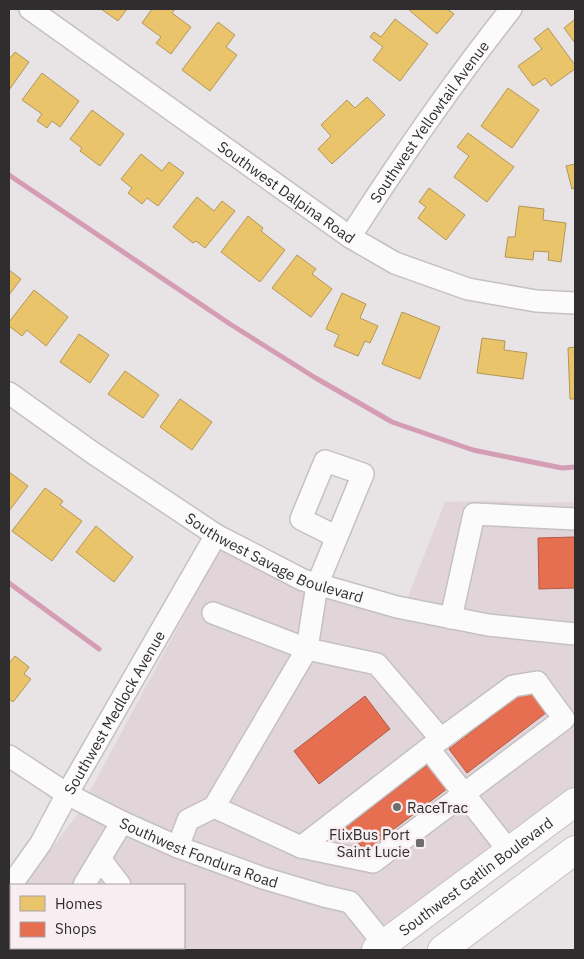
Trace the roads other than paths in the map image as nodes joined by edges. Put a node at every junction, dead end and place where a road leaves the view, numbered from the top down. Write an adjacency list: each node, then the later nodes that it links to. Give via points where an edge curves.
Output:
1 (30, 9): 3 (street, Southwest Dalpina Road)
2 (511, 9): 3 (street, Southwest Yellowtail Avenue, via 384,183)
3 (350, 237): 4 (street, Southwest Dalpina Road, via 395,263 468,289)
4 (575, 304)
5 (9, 393): 7 (street, Southwest Savage Boulevard)
6 (575, 519): 11 (street, via 474,514)
7 (216, 535): 9 (street, Southwest Savage Boulevard); 16 (street, Southwest Medlock Avenue)
8 (337, 537): 9 (street)
9 (317, 585): 11 (street, Southwest Savage Boulevard); 13 (street)
10 (213, 613): 13 (street)
11 (451, 618): 12 (street, Southwest Savage Boulevard)
12 (575, 634)
13 (307, 649): 14 (street, via 377,664); 19 (street)
14 (435, 744): 17 (street); 17 (street, via 513,686 537,682 564,719); 22 (street)
15 (9, 756): 16 (street, Southwest Fondura Road)
16 (67, 794): 20 (street, Southwest Fondura Road); 26 (street, Southwest Medlock Avenue, via 41,842)
17 (465, 794): 22 (street, via 373,862); 24 (street)
18 (575, 802): 24 (main road, Southwest Gatlin Boulevard)
19 (214, 807): 21 (street, via 188,820); 22 (street)
20 (122, 822): 21 (street, Southwest Fondura Road); 25 (street)
21 (178, 847): 29 (street, Southwest Fondura Road, via 263,878 350,902)
22 (301, 847)
23 (575, 850): 30 (main road)
24 (509, 851): 29 (main road, Southwest Gatlin Boulevard)
25 (100, 859): 27 (street); 28 (street)
26 (12, 884)
27 (85, 884)
28 (119, 884)
29 (380, 947)
30 (442, 950)

